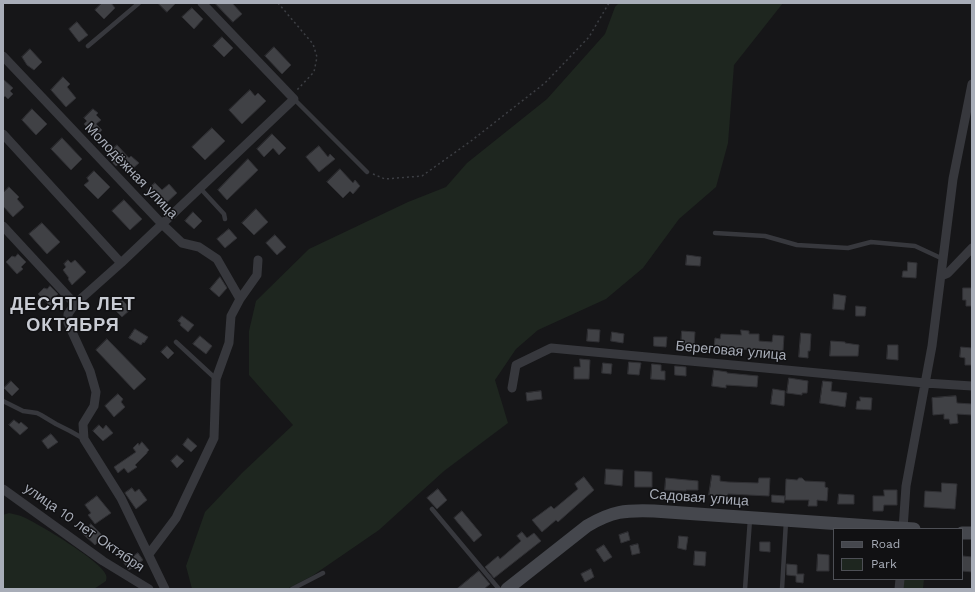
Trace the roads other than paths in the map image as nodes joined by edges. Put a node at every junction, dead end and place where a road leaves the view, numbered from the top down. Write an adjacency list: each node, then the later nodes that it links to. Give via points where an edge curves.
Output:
1 (139, 3): 3 (lane)
2 (202, 3): 6 (street)
3 (88, 46)
4 (3, 56): 11 (street, Молодёжная улица)
5 (972, 84): 15 (street, via 953,179)
6 (293, 98): 8 (lane); 9 (street)
7 (3, 134): 17 (street)
8 (367, 172)
9 (200, 188): 10 (lane, via 224,214); 11 (street)
10 (225, 219)
11 (162, 224): 17 (street); 19 (street, Молодёжная улица, via 182,242 199,247 217,259)
12 (3, 226): 20 (street)
13 (715, 233): 15 (lane, via 765,236 797,245 848,248 871,242 915,246)
14 (972, 248): 18 (street, via 948,273)
15 (943, 258): 18 (street)
16 (258, 260): 19 (street, via 257,275)
17 (121, 263): 20 (street)
18 (941, 276): 23 (street)
19 (240, 299): 22 (street, via 231,316 229,343)
20 (75, 304): 27 (street, via 68,314 68,322 90,370 96,392 94,406 83,424)
21 (176, 342): 22 (lane)
22 (216, 378): 34 (street, via 214,438 176,518)
23 (925, 382): 24 (street, Береговая улица); 25 (street, Береговая улица, via 551,348 516,365); 33 (street, via 906,486)
24 (972, 386)
25 (512, 388)
26 (3, 401): 27 (lane, via 23,411 37,413)
27 (84, 439): 34 (street, via 121,498)
28 (3, 489): 36 (street, улица 10 лет Октября, via 103,561)
29 (432, 509): 39 (lane)
30 (750, 518): 31 (street, Садовая улица); 40 (street, Садовая улица, via 654,511 615,512 587,526); 41 (lane)
31 (786, 520): 32 (street, Садовая улица); 42 (lane)
32 (894, 528)
33 (907, 528)
34 (149, 554): 37 (street)
35 (323, 573): 38 (lane)
36 (149, 589)
37 (165, 589)
38 (292, 589)
39 (499, 589)
40 (507, 589)
41 (744, 589)
42 (782, 589)

